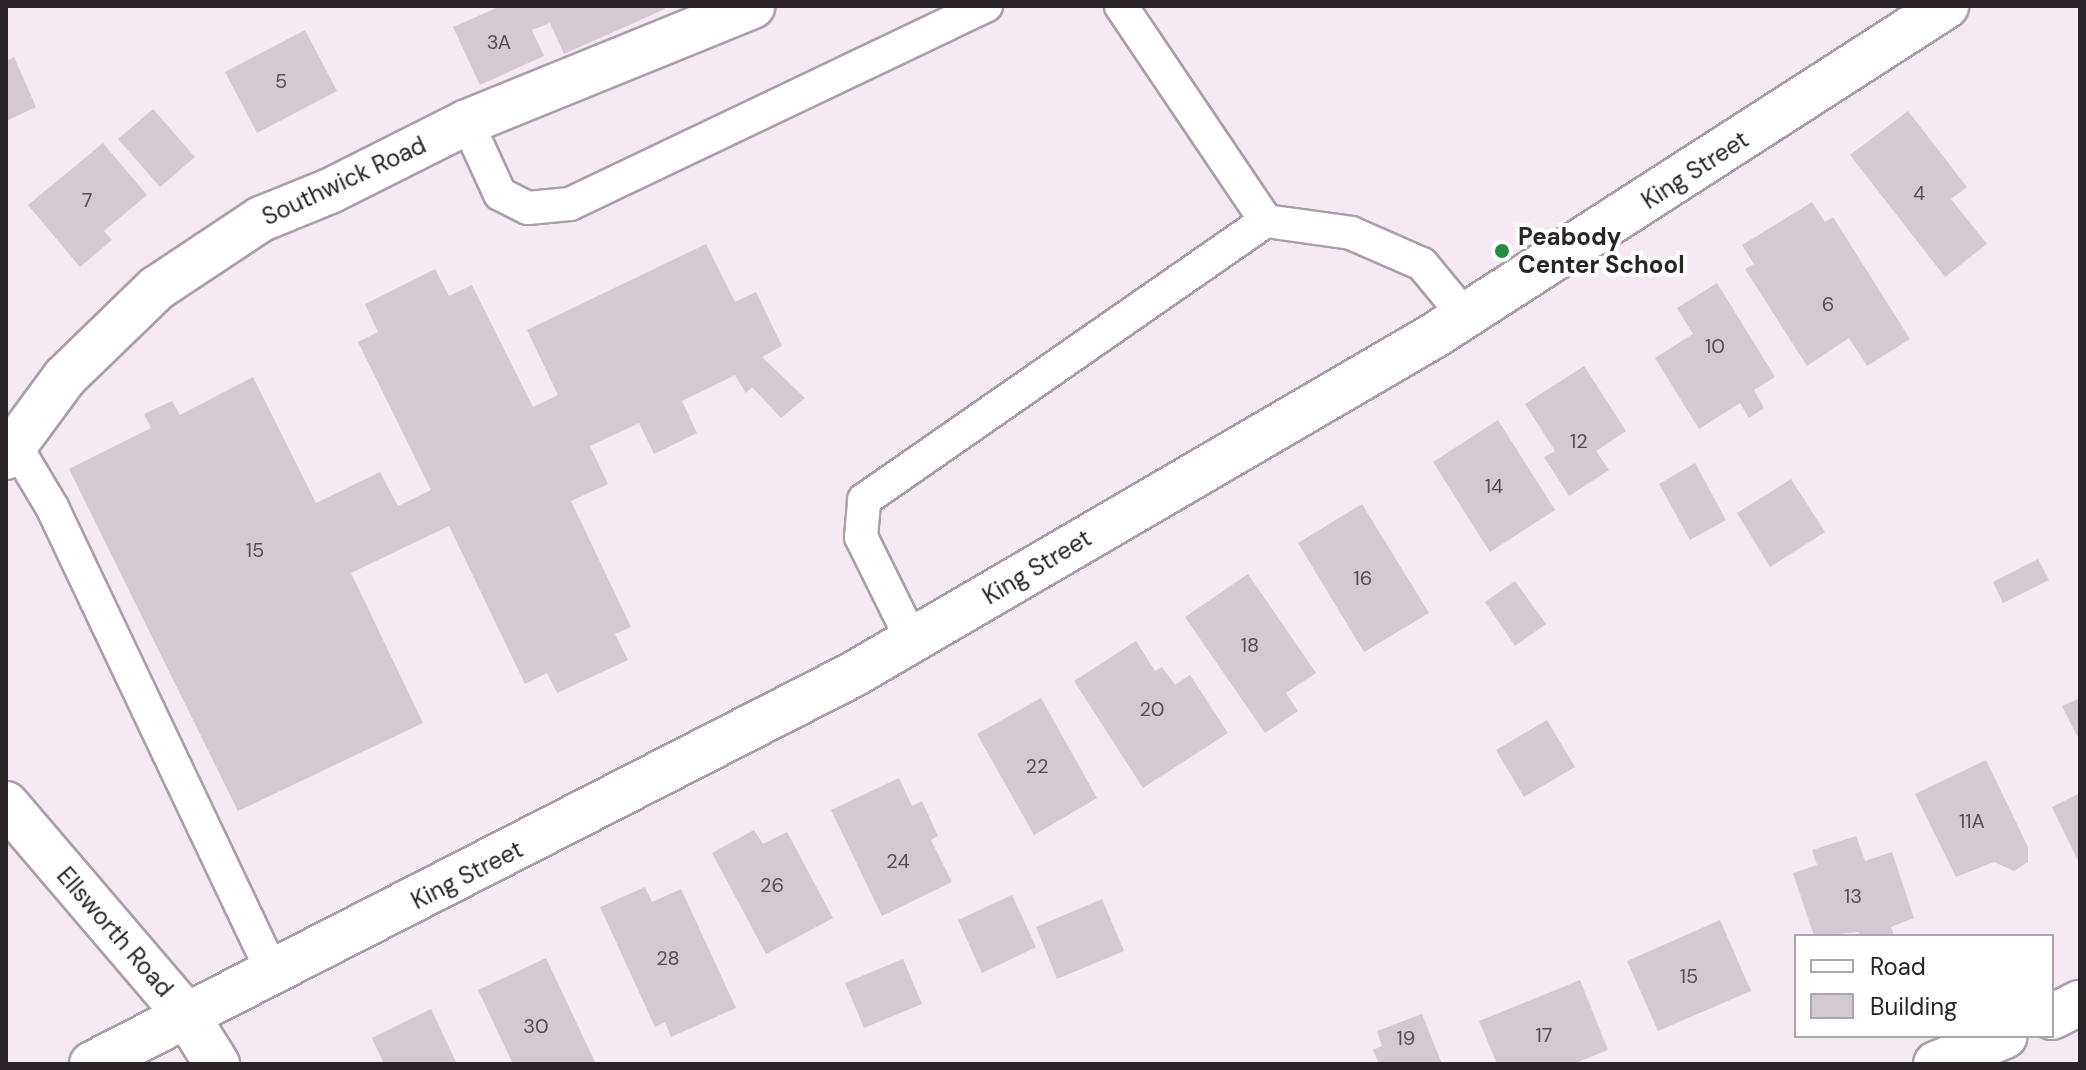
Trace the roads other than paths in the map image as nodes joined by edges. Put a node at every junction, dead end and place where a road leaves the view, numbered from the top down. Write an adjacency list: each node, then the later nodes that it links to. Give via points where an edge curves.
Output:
1 (752, 6): 5 (street, Southwick Road)
2 (986, 6): 5 (lane, via 570,204 528,208 500,194)
3 (1121, 6): 6 (lane)
4 (1946, 6): 7 (street, King Street)
5 (467, 122): 8 (street, Southwick Road, via 330,191 261,219 157,288 65,377)
6 (1266, 221): 7 (lane, via 1351,233 1422,264); 9 (lane, via 864,500 861,537)
7 (1465, 316): 9 (street, King Street)
8 (10, 451): 11 (lane, via 52,507)
9 (912, 640): 11 (street, King Street, via 609,803)
10 (6, 804): 13 (street, Ellsworth Road)
11 (273, 973): 13 (street, King Street)
12 (2080, 1003): 14 (street)
13 (187, 1016): 16 (street, King Street); 17 (street, Ellsworth Road)
14 (2054, 1016)
15 (2000, 1038): 18 (street)
16 (92, 1064)
17 (217, 1064)
18 (1936, 1064)

